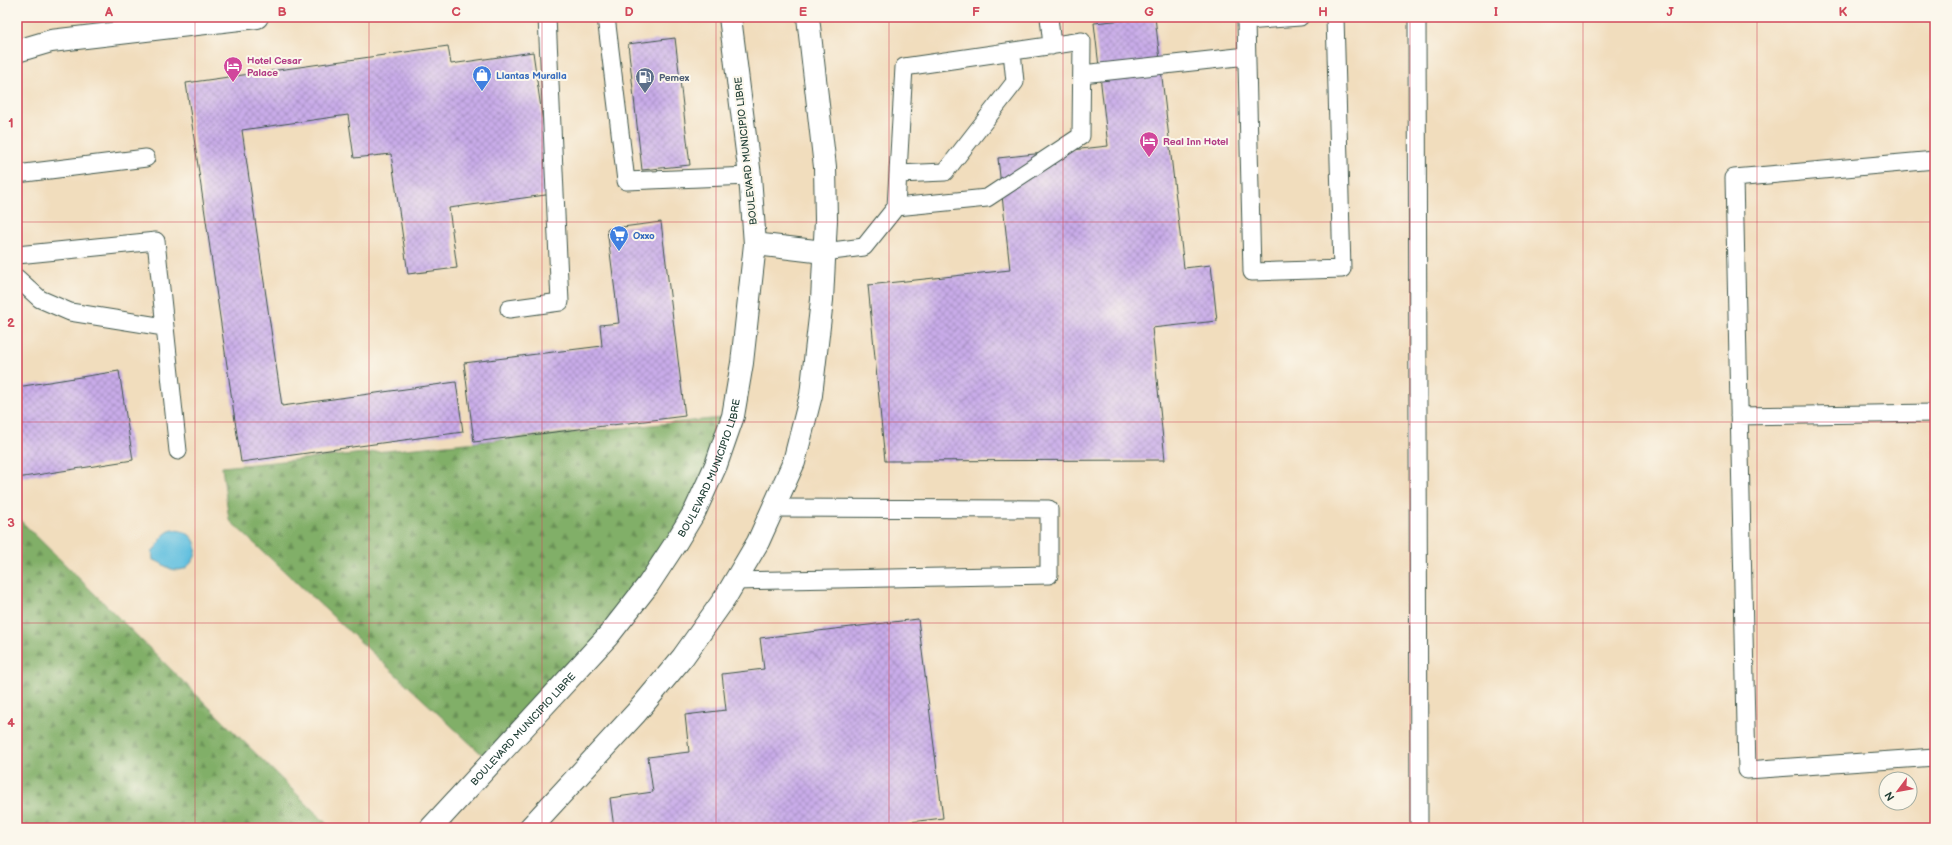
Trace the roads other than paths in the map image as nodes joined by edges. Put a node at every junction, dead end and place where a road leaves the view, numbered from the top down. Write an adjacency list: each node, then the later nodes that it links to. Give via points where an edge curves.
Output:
1 (257, 17): 11 (main road, via 50,41)
2 (547, 17): 25 (lane, via 560,302)
3 (606, 17): 19 (lane, via 626,181)
4 (730, 17): 19 (main road, BOULEVARD MUNICIPIO LIBRE)
5 (808, 17): 22 (main road, via 825,167)
6 (1049, 17): 10 (lane)
7 (1300, 17): 13 (lane, via 1246,21)
8 (1335, 17): 13 (lane, via 1342,269 1252,272)
9 (1417, 17): 35 (lane)
10 (1052, 46): 12 (lane); 14 (lane, via 1082,41)
11 (17, 51)
12 (1012, 52): 18 (lane, via 1015,82 946,172); 18 (lane, via 904,67)
13 (1247, 56): 14 (lane)
14 (1082, 74): 20 (lane, via 1081,136 987,198)
15 (146, 158): 17 (lane)
16 (1935, 160): 28 (lane, via 1734,178)
17 (17, 174)
18 (898, 174): 20 (lane)
19 (750, 176): 21 (main road, BOULEVARD MUNICIPIO LIBRE)
20 (896, 207): 22 (lane, via 864,247)
21 (755, 244): 22 (main road); 33 (main road, BOULEVARD MUNICIPIO LIBRE, via 749,311 732,416 716,465 695,511 648,585 608,636)
22 (824, 252): 30 (main road, via 822,300 811,395 794,462)
23 (17, 255): 26 (lane, via 156,242)
24 (17, 278): 26 (lane, via 40,300 70,312)
25 (508, 309)
26 (164, 327): 29 (lane)
27 (1935, 413): 28 (lane)
28 (1739, 416): 32 (lane, via 1747,770)
29 (178, 451)
30 (773, 508): 31 (main road, via 758,542); 31 (lane, via 1049,509 1049,575)
31 (735, 581): 34 (main road, via 678,662 636,713)
32 (1935, 757)
33 (431, 828)
34 (530, 828)
35 (1419, 828)

